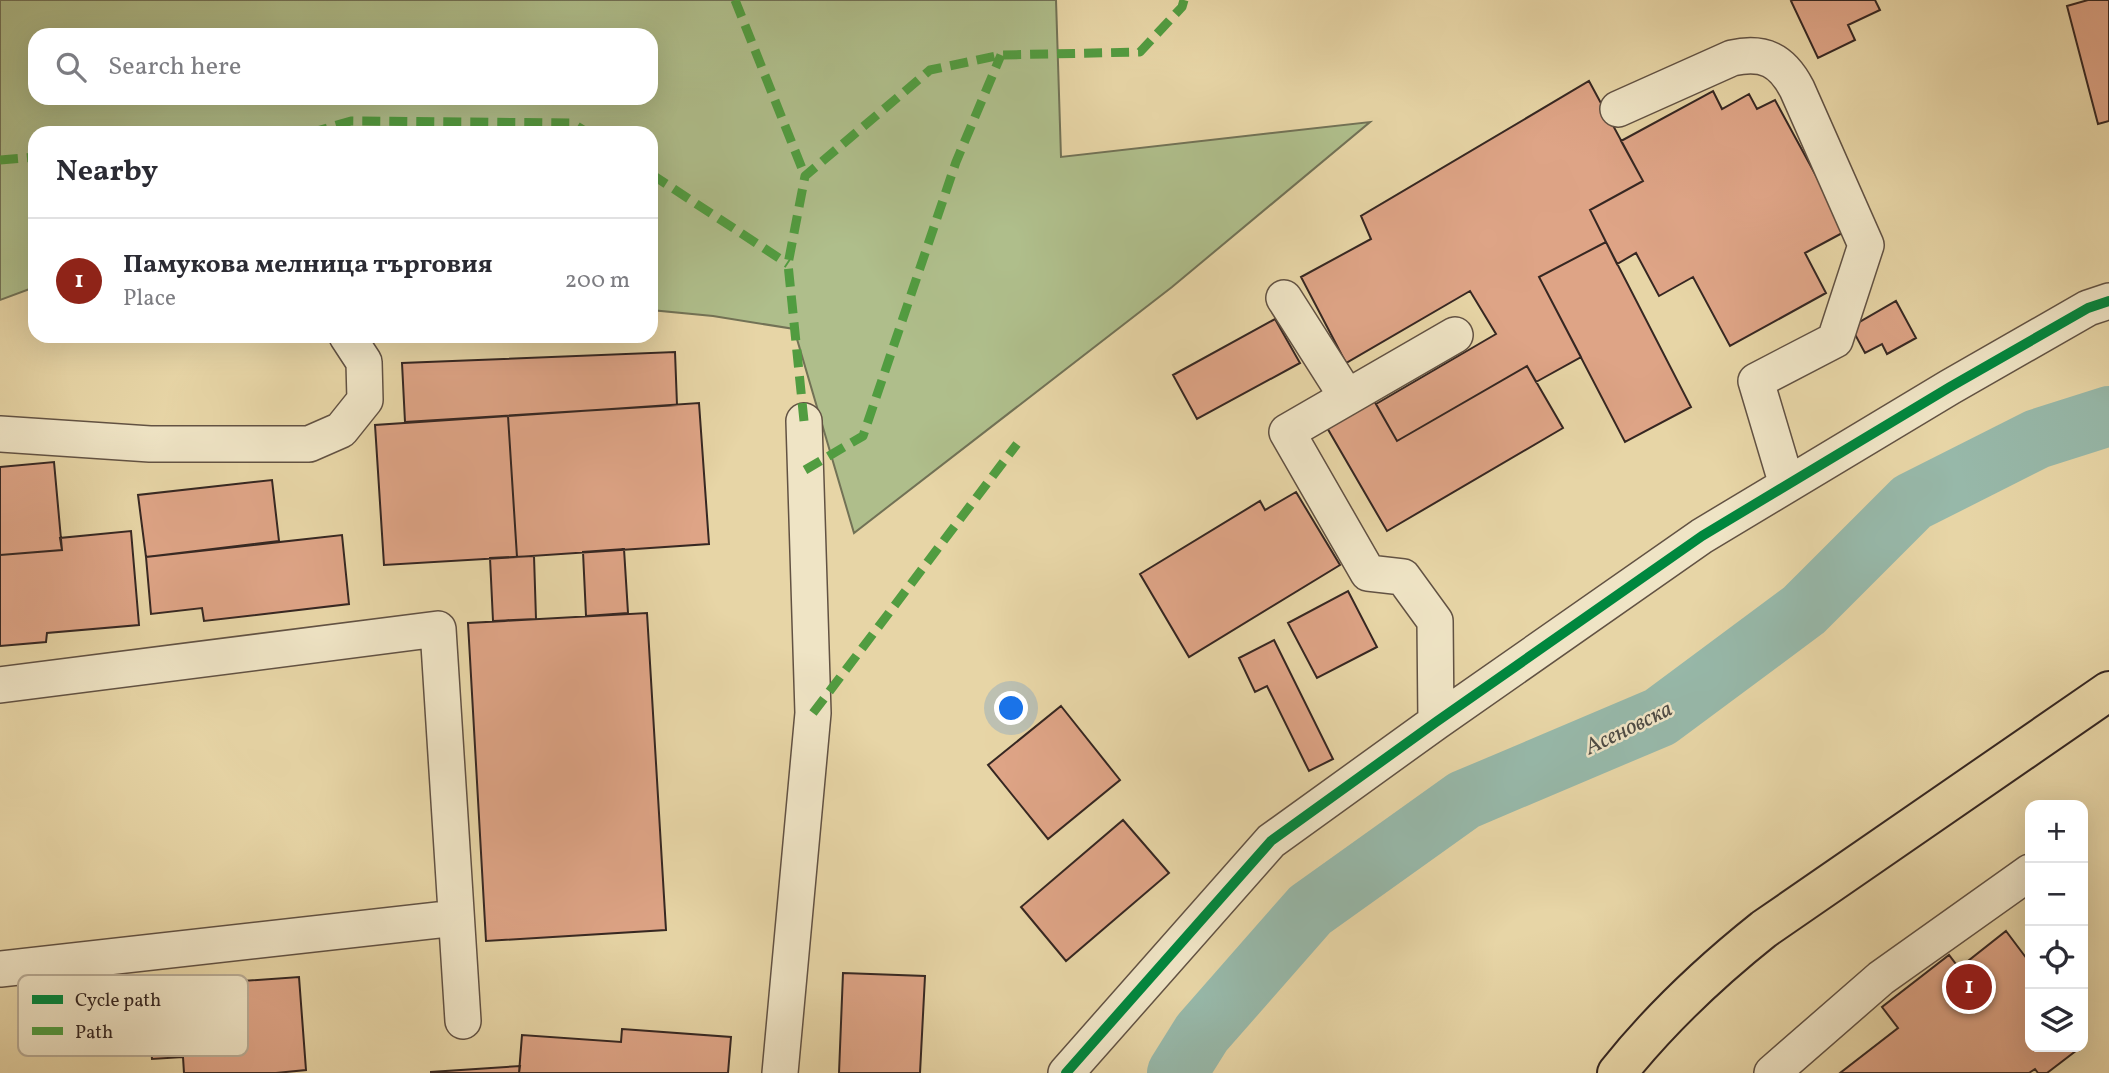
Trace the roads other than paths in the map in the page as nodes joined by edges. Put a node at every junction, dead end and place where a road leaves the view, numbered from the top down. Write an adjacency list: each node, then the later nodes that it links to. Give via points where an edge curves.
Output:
1 (1618, 109): 9 (street, via 1748,55 1778,64 1797,89 1866,246 1835,340 1756,382)
2 (1284, 298): 6 (street)
3 (2109, 301): 9 (street, via 2088,308)
4 (1455, 335): 6 (street)
5 (352, 343): 8 (street, via 364,362 365,400 341,430 309,444 150,444)
6 (1347, 397): 12 (street, via 1287,432 1368,573 1404,577 1436,621)
7 (804, 421): 18 (street, via 813,713)
8 (0, 434)
9 (1787, 485): 12 (street, via 1702,536)
10 (0, 685): 14 (street, via 438,629)
11 (2109, 691): 17 (main road, via 1764,929 1675,1007)
12 (1436, 722): 19 (street, via 1271,841)
13 (2025, 876): 20 (street, via 1881,978)
14 (456, 918): 15 (street); 16 (street)
15 (0, 969)
16 (463, 1021)
17 (1619, 1072)
18 (780, 1073)
19 (1066, 1073)
20 (1772, 1073)

